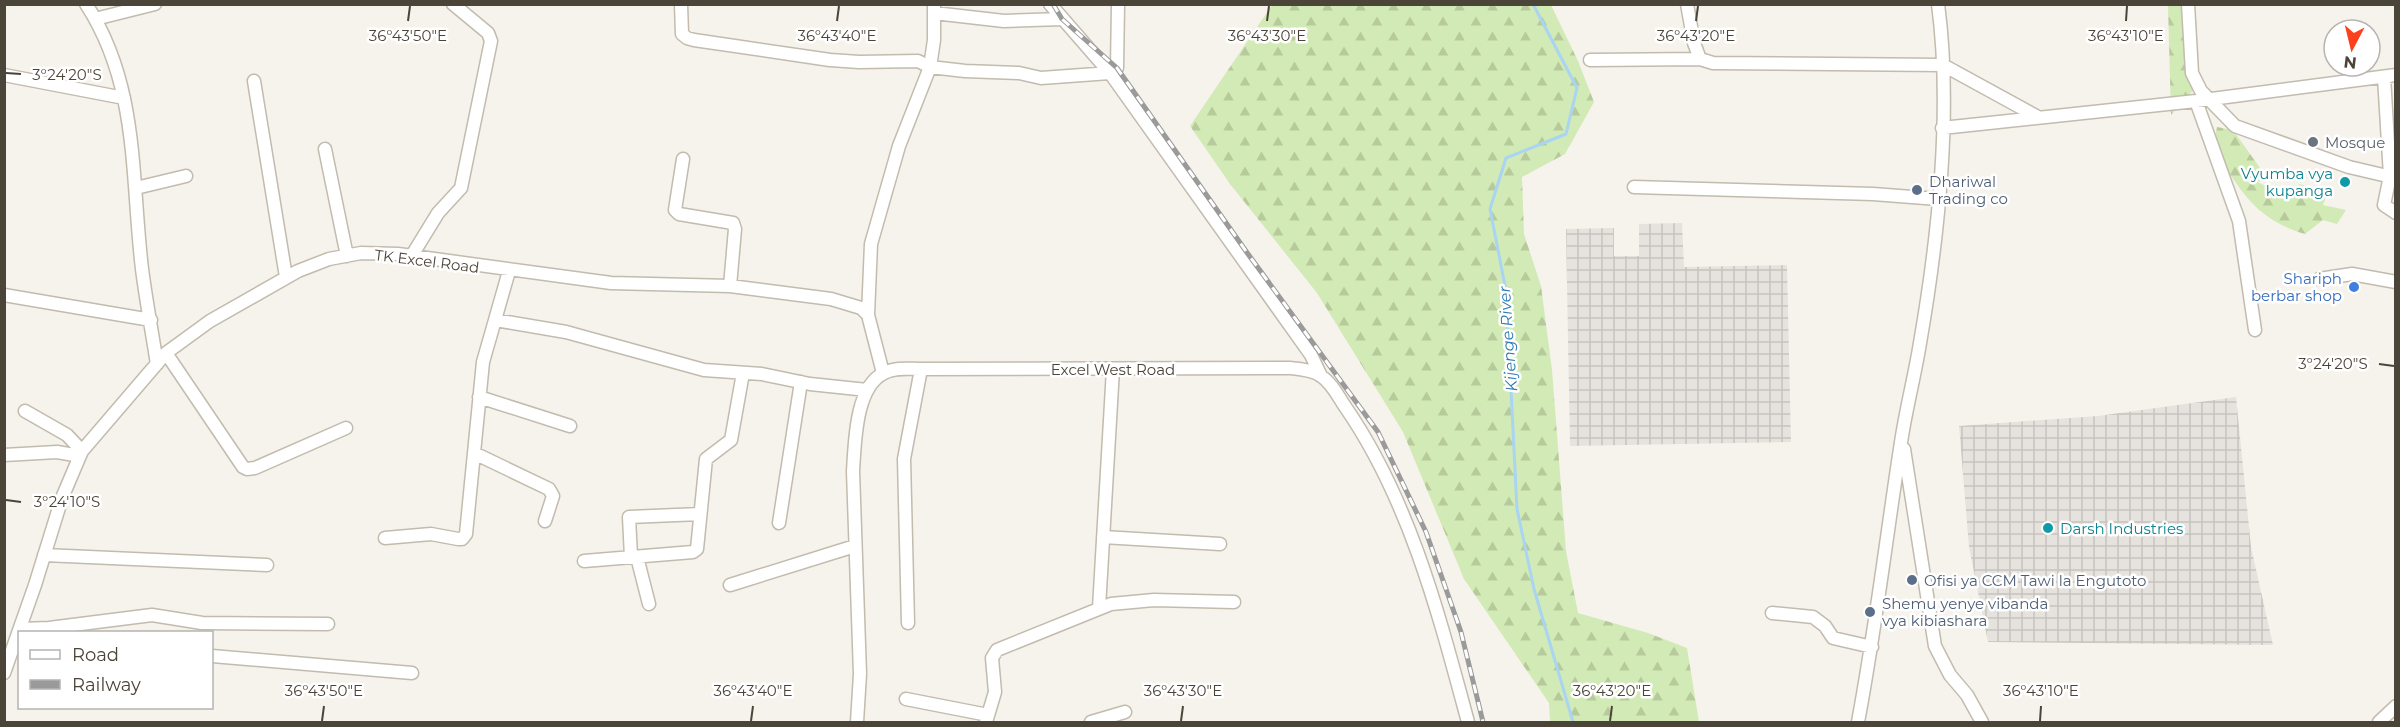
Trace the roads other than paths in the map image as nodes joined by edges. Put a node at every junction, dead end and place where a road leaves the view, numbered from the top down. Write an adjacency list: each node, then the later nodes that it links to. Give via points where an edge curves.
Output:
1 (86, 4): 11 (street)
2 (155, 4): 11 (street)
3 (453, 4): 35 (street, via 488,33 491,41 461,188 430,225)
4 (681, 4): 16 (street, via 682,32 687,38 830,60 918,61)
5 (1050, 4): 12 (street)
6 (1687, 4): 13 (street)
7 (1938, 4): 15 (street)
8 (2188, 4): 22 (street, via 2192,73)
9 (1114, 8): 17 (street)
10 (934, 9): 12 (street, via 1004,21); 16 (street)
11 (95, 19): 21 (street, via 114,57)
12 (1062, 19): 17 (street)
13 (1700, 59): 14 (street); 15 (street, via 1713,63)
14 (1590, 60)
15 (1943, 65): 24 (street); 25 (street)
16 (930, 67): 17 (street, via 1041,78); 42 (street, via 902,138 872,236)
17 (1113, 70): 52 (street)
18 (4, 75): 21 (street)
19 (2390, 76): 22 (street); 28 (street)
20 (254, 81): 37 (street)
21 (124, 98): 31 (street)
22 (2210, 99): 23 (street); 28 (street, via 2235,126 2349,167)
23 (2196, 101): 24 (street); 45 (street, via 2239,221)
24 (2038, 117): 25 (street)
25 (1942, 128): 32 (street)
26 (325, 149): 34 (street)
27 (683, 159): 40 (street, via 675,210 679,214 733,223)
28 (2393, 175): 33 (street, via 2384,205)
29 (186, 176): 31 (street)
30 (1634, 187): 32 (street)
31 (136, 188): 43 (street, via 142,269)
32 (1938, 199): 59 (street, via 1920,343)
33 (2396, 213)
34 (347, 256): 35 (street, TK Excel Road); 37 (street, TK Excel Road, via 329,259)
35 (411, 256): 36 (street, TK Excel Road)
36 (509, 271): 40 (street, TK Excel Road, via 611,284); 44 (street)
37 (286, 278): 46 (street, TK Excel Road, via 210,321)
38 (2319, 279): 39 (street, via 2352,274)
39 (2396, 282)
40 (730, 286): 42 (street, TK Excel Road, via 831,299 861,308)
41 (4, 295): 43 (street)
42 (868, 315): 51 (street)
43 (151, 320): 47 (street)
44 (495, 320): 50 (street, via 601,340 704,370); 55 (street, via 483,362)
45 (2255, 330)
46 (166, 353): 47 (street, TK Excel Road); 58 (street, via 247,469)
47 (157, 364): 60 (street, TK Excel Road)
48 (921, 369): 49 (street, Excel West Road); 51 (street, Excel West Road); 79 (street, via 904,459)
49 (1113, 369): 52 (street, Excel West Road, via 1290,368); 66 (street)
50 (743, 373): 53 (street); 63 (street, via 732,440 705,459)
51 (883, 373): 54 (street)
52 (1321, 376): 94 (street, via 1358,426 1388,483 1434,599)
53 (801, 382): 54 (street); 65 (street)
54 (867, 390): 69 (street, via 855,448)
55 (479, 397): 57 (street); 61 (street)
56 (25, 411): 60 (street, via 67,435)
57 (570, 426)
58 (346, 428)
59 (1902, 435): 84 (street); 96 (street, via 1935,646)
60 (81, 453): 62 (street); 70 (street, TK Excel Road)
61 (474, 453): 64 (street, via 552,492); 67 (street, via 464,537 431,534)
62 (4, 455)
63 (700, 514): 71 (street, via 698,546 693,552); 71 (street, via 628,517)
64 (545, 521)
65 (779, 524)
66 (1103, 537): 68 (street); 77 (street)
67 (385, 538)
68 (1220, 544)
69 (855, 546): 74 (street); 92 (street, via 860,674)
70 (44, 555): 73 (street); 81 (street, TK Excel Road)
71 (634, 557): 72 (street); 76 (street)
72 (584, 561)
73 (267, 565)
74 (730, 585)
75 (1234, 602): 77 (street, via 1149,601)
76 (649, 604)
77 (1099, 608): 91 (street, via 995,652 995,693)
78 (1772, 612): 84 (street, via 1813,617 1833,639)
79 (908, 623)
80 (328, 624): 81 (street, via 202,623 152,615)
81 (21, 628): 82 (street, TK Excel Road)
82 (20, 631)
83 (18, 636): 86 (street, TK Excel Road)
84 (1872, 647): 95 (street)
85 (213, 656): 87 (street)
86 (5, 670)
87 (412, 673)
88 (906, 699): 91 (street)
89 (2396, 706): 97 (street)
90 (1125, 712): 93 (street)
91 (987, 719)
92 (857, 723)
93 (1091, 723)
94 (1468, 723)
95 (1858, 723)
96 (1982, 723)
97 (2379, 723)

